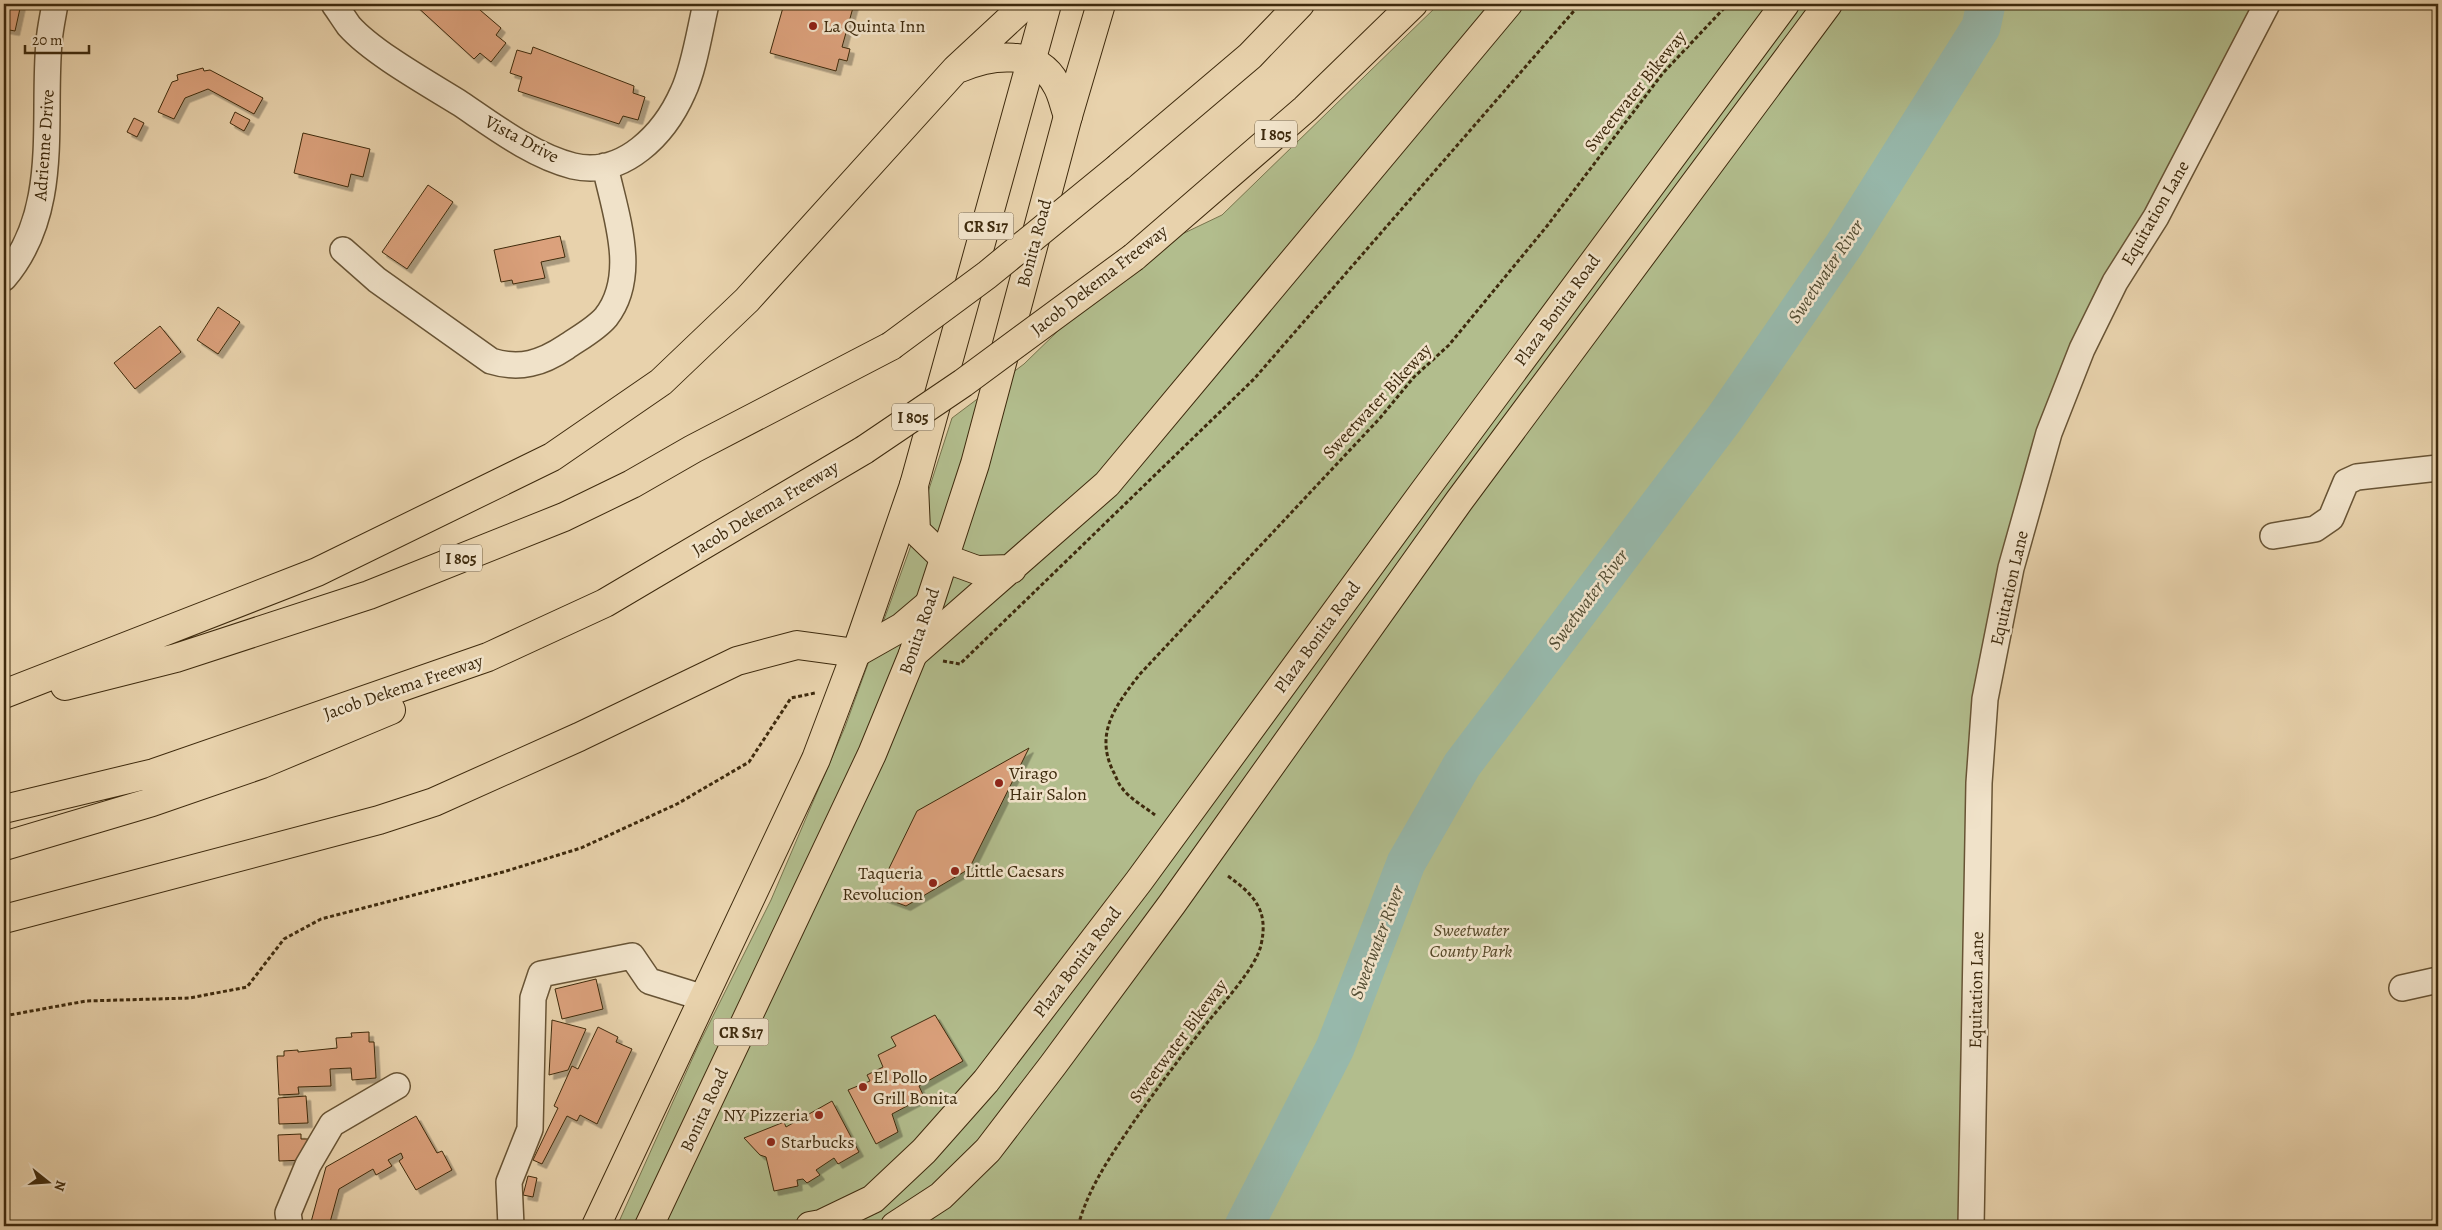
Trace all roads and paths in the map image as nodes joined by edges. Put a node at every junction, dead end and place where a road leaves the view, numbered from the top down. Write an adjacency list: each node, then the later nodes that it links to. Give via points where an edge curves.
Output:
1 (55, 4): 20 (street, Adrienne Drive, via 49,41 44,189 32,233)
2 (334, 4): 18 (street, Vista Drive, via 350,26 381,52 496,128 537,152 573,166)
3 (706, 4): 18 (street, Vista Drive, via 684,90 673,111 646,145)
4 (1026, 4): 16 (main road)
5 (1047, 4): 15 (main road, CR S17)
6 (1101, 4): 17 (main road, Bonita Road / CR S17)
7 (1300, 4): 32 (main road, I 805, bridge, via 1250,56 1119,167 987,275 891,346 564,517 386,588 176,658)
8 (1413, 4): 29 (main road, Jacob Dekema Freeway / I 805, bridge, via 1305,109 1134,257 963,383 864,450 605,603)
9 (1508, 4): 25 (main road, via 1107,484)
10 (1580, 4): 28 (path, via 1254,379 1037,592 960,664)
11 (1728, 4): 34 (path, Sweetwater Bikeway, via 1663,73 1449,346 1414,377 1380,418 1140,674 1116,706 1108,726 1105,748 1108,761 1122,788)
12 (1785, 4): 47 (main road, Plaza Bonita Road, via 1138,881 986,1081 924,1151 873,1199)
13 (1828, 4): 48 (main road, Plaza Bonita Road, via 1459,500 1172,904 1053,1065 988,1150 941,1196)
14 (2267, 4): 50 (street, Equitation Lane, via 2156,218 2115,282 2082,349 2049,433 2011,568 1985,700 1979,783)
15 (1032, 61): 16 (main road, via 996,58 979,60); 17 (main road, via 1056,83); 22 (main road, CR S17)
16 (956, 69): 31 (main road, via 747,300 661,382 552,457 317,572)
17 (1068, 116): 24 (main road, Bonita Road / CR S17, via 975,464)
18 (605, 166): 19 (street, via 624,273 618,296 606,318 561,350 534,364 507,366 491,361 377,280)
19 (343, 250)
20 (4, 278)
21 (2438, 468): 23 (street, via 2356,477 2346,482 2331,518 2315,528)
22 (914, 485): 24 (main road, via 916,531); 27 (main road, CR S17)
23 (2273, 536)
24 (944, 558): 25 (main road, via 977,570); 26 (main road, Bonita Road / CR S17)
25 (1012, 569): 28 (main road)
26 (928, 605): 27 (main road, via 902,627); 28 (main road, Bonita Road / CR S17)
27 (856, 653): 30 (main road, CR S17); 37 (main road, via 797,645 737,661 434,802 360,825)
28 (913, 654): 46 (main road, Bonita Road / CR S17, via 872,754)
29 (488, 658): 33 (main road, Jacob Dekema Freeway / I 805, via 154,773); 35 (main road, via 431,694 262,764 152,802)
30 (842, 688): 40 (main road, CR S17, via 816,759); 41 (path, via 791,698 749,762 677,804 581,848 503,872 321,919 284,939 247,987 190,998 86,1001)
31 (4, 694)
32 (4, 702)
33 (4, 809)
34 (1155, 815)
35 (4, 846)
36 (1228, 876): 49 (path, Sweetwater Bikeway, via 1250,892 1262,915 1261,946 1246,975 1172,1068 1102,1168 1083,1207)
37 (4, 919)
38 (2438, 980): 39 (street)
39 (2402, 988)
40 (704, 998): 44 (street, via 649,981 632,956 541,974 533,998 530,1129 509,1182); 45 (main road, CR S17)
41 (4, 1016)
42 (397, 1086): 43 (street, via 332,1124 308,1165 288,1213)
43 (290, 1226)
44 (511, 1226)
45 (596, 1226)
46 (649, 1226)
47 (810, 1226)
48 (895, 1226)
49 (1078, 1226)
50 (1971, 1226)

